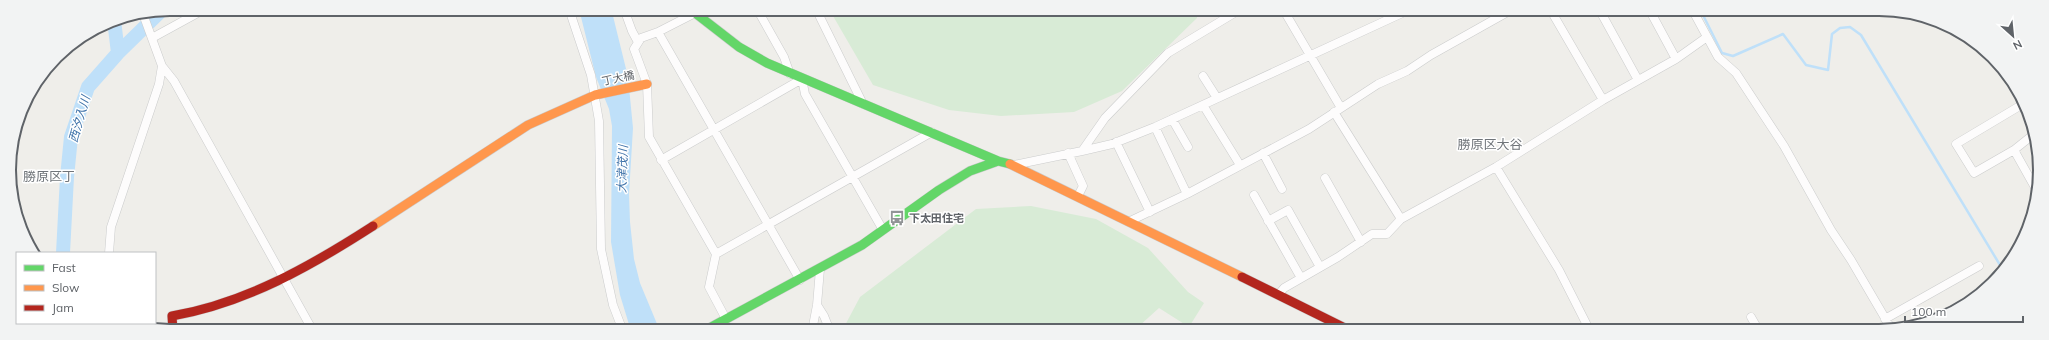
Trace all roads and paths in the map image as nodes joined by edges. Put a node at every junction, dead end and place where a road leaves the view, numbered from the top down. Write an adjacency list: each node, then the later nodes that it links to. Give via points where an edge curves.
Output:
1 (192, 16): 19 (street)
2 (571, 16): 29 (street, via 591,76)
3 (627, 16): 20 (street)
4 (684, 16): 17 (street)
5 (699, 16): 24 (street, via 739,47)
6 (761, 16): 24 (street, via 784,56)
7 (819, 16): 32 (street)
8 (1288, 16): 21 (street)
9 (1395, 16): 21 (street)
10 (1501, 16): 35 (street, via 1378,84)
11 (1554, 16): 31 (street)
12 (1603, 16): 27 (street)
13 (1653, 16): 22 (street)
14 (1696, 16): 18 (street)
15 (1228, 17): 44 (street, via 1168,53 1105,118)
16 (145, 18): 19 (street)
17 (658, 32): 20 (street, via 641,38); 38 (street)
18 (1707, 37): 22 (street); 78 (street, via 1718,57 1736,73 1784,146)
19 (152, 38): 23 (street)
20 (638, 42): 28 (street, via 634,49)
21 (1309, 55): 30 (street); 35 (street)
22 (1676, 59): 27 (street)
23 (162, 66): 66 (street, via 159,84 111,227); 71 (street, via 174,81)
24 (790, 74): 26 (street)
25 (1203, 76): 30 (street)
26 (802, 79): 32 (street); 38 (street); 52 (street, via 805,94)
27 (1638, 80): 31 (street)
28 (647, 84): 29 (street, 丁大橋); 47 (street, via 649,137)
29 (594, 95): 71 (street, 丁大橋, via 528,125 326,256); 81 (street, via 599,121 601,249 613,305)
30 (1217, 98): 33 (street)
31 (1603, 100): 51 (street)
32 (863, 104): 39 (street)
33 (1203, 105): 36 (street); 50 (street)
34 (2019, 106): 43 (street, via 1956,144 1974,173)
35 (1338, 110): 46 (street, via 1309,129); 60 (street)
36 (1172, 119): 37 (street); 42 (street)
37 (1155, 127): 41 (street); 56 (street)
38 (713, 130): 47 (street); 63 (street)
39 (932, 132): 48 (street); 52 (street)
40 (2030, 138): 43 (street)
41 (1116, 142): 44 (street); 59 (street)
42 (1188, 147)
43 (2014, 150): 54 (street)
44 (1082, 151): 45 (street)
45 (1068, 153): 49 (street); 58 (street, via 1083,186)
46 (1263, 153): 50 (street); 55 (street)
47 (661, 160): 67 (street)
48 (998, 161): 49 (street); 64 (street, via 970,171)
49 (1014, 165): 58 (street)
50 (1240, 165): 56 (street)
51 (1496, 167): 60 (street); 86 (street, via 1559,270)
52 (852, 178): 63 (street); 64 (street)
53 (1326, 178): 65 (street)
54 (2033, 183)
55 (1282, 189)
56 (1187, 194): 59 (street)
57 (1254, 195): 61 (street)
58 (1078, 196): 62 (street)
59 (1150, 212): 62 (street)
60 (1401, 219): 65 (street, via 1387,234 1372,234)
61 (1268, 220): 69 (street, via 1288,210); 72 (street)
62 (1130, 221): 74 (street)
63 (768, 225): 67 (street); 73 (street)
64 (883, 230): 70 (street)
65 (1361, 242): 69 (street)
66 (109, 252)
67 (716, 254): 77 (street, via 708,287)
68 (1979, 266): 78 (street)
69 (1320, 267): 72 (street)
70 (820, 269): 73 (street); 75 (street)
71 (284, 276): 79 (street, 丁大橋, via 236,300 172,316); 80 (street)
72 (1301, 278): 74 (street)
73 (800, 280): 77 (street)
74 (1278, 294): 85 (street)
75 (817, 305): 83 (street); 84 (street)
76 (1751, 317): 87 (street)
77 (726, 319): 82 (street)
78 (1884, 319): 88 (street)
79 (173, 324)
80 (309, 324)
81 (620, 324)
82 (717, 324)
83 (813, 324)
84 (827, 324)
85 (1337, 324)
86 (1586, 324)
87 (1755, 324)
88 (1888, 324)

